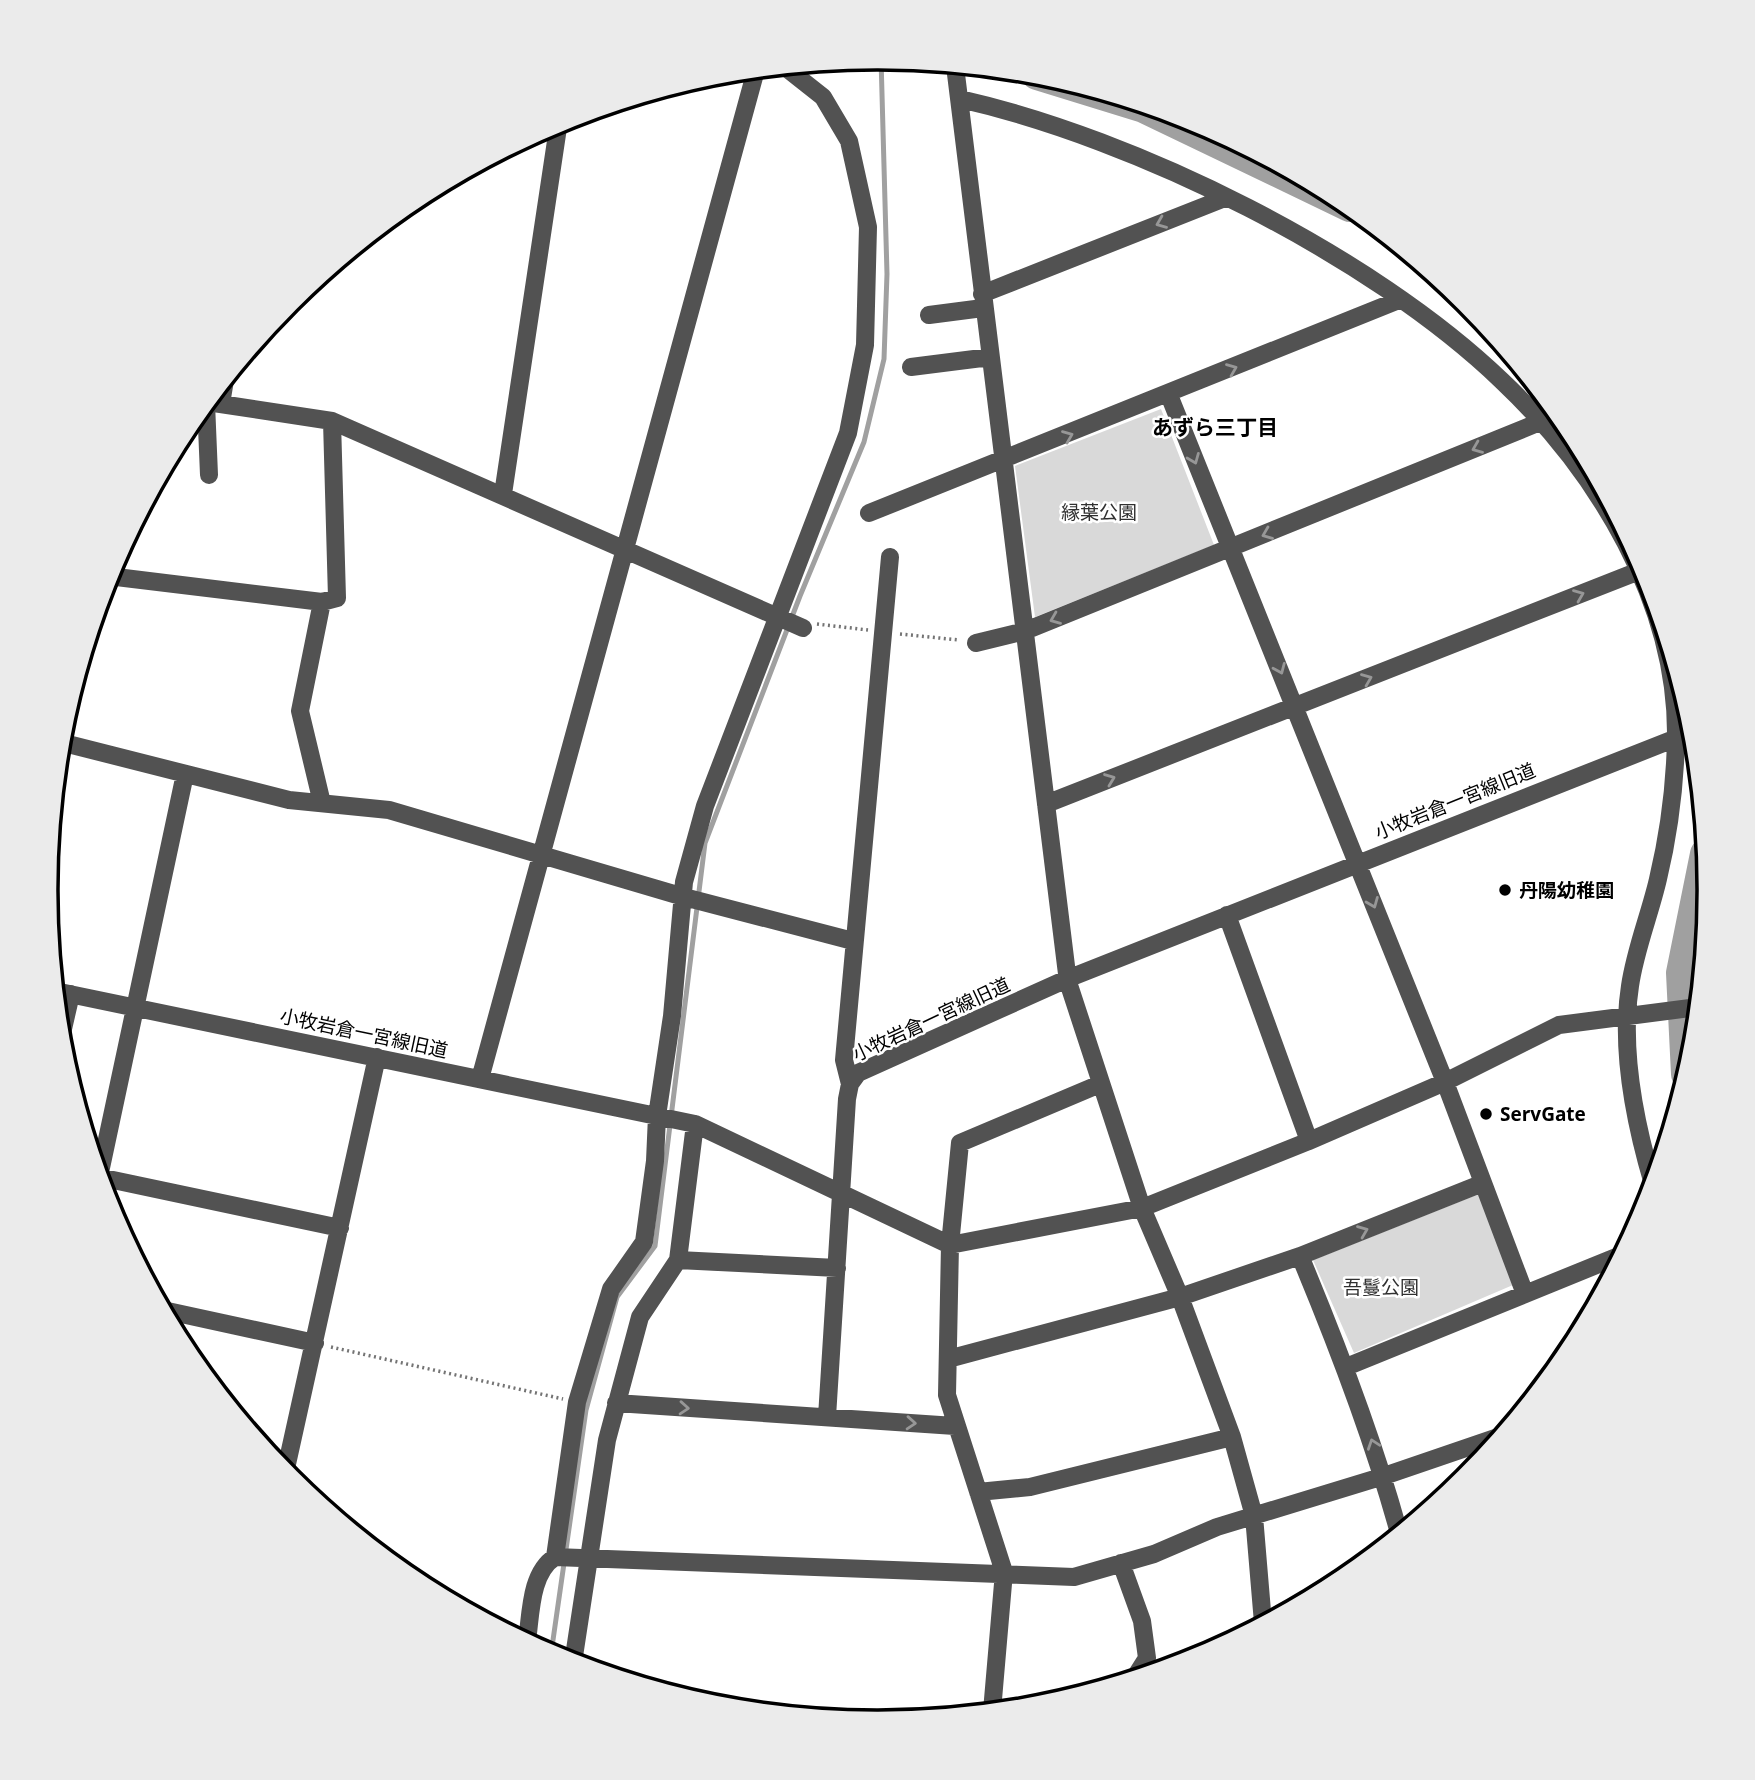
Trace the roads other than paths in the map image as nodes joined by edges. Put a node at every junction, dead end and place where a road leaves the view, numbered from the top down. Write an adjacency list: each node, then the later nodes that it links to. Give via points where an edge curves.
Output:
1 (956, 74): 4 (street)
2 (795, 75): 28 (street, via 822,97 849,141 868,227 868,296 865,345 848,433)
3 (753, 80): 22 (street)
4 (960, 99): 6 (street, via 1013,111 1091,139); 8 (street)
5 (557, 136): 19 (street)
6 (1225, 198): 7 (street, via 1342,262); 8 (street, one-way to 8)
7 (1399, 300): 12 (street, one-way to 7); 16 (street, via 1503,381)
8 (983, 301): 9 (street); 10 (street)
9 (929, 315)
10 (990, 357): 11 (street); 17 (street)
11 (911, 367)
12 (1169, 395): 17 (street, one-way to 12); 23 (street, one-way to 23)
13 (218, 404): 15 (street)
14 (211, 414): 18 (street)
15 (332, 421): 19 (street); 27 (street, via 337,598)
16 (1540, 422): 21 (street, via 1576,465); 23 (street, one-way to 23)
17 (1004, 461): 20 (street); 30 (street)
18 (209, 475)
19 (503, 494): 22 (street)
20 (869, 513)
21 (1613, 528)
22 (626, 548): 28 (street); 39 (street)
23 (1230, 549): 30 (street, one-way to 30); 32 (street, one-way to 32)
24 (890, 557): 43 (street)
25 (1634, 573): 32 (street, one-way to 25)
26 (119, 578): 27 (street)
27 (322, 602): 37 (street, via 300,711)
28 (779, 619): 29 (street); 41 (street, via 705,806 684,882)
29 (802, 628)
30 (1025, 631): 31 (street); 38 (street)
31 (976, 643)
32 (1297, 707): 38 (street, one-way to 32); 40 (street)
33 (1682, 735): 40 (street, 小牧岩倉一宮線旧道)
34 (71, 745): 36 (street)
35 (1684, 747): 48 (street)
36 (185, 774): 37 (street, via 289,800); 47 (street)
37 (322, 803): 39 (street, via 389,810)
38 (1046, 804): 44 (street)
39 (540, 855): 41 (street); 50 (street)
40 (1357, 863): 42 (street, 小牧岩倉一宮線旧道); 51 (street, one-way to 51)
41 (694, 899): 43 (street); 54 (street)
42 (1227, 915): 44 (street, 小牧岩倉一宮線旧道); 56 (street)
43 (853, 941): 52 (street, via 844,1060)
44 (1067, 979): 52 (street, 小牧岩倉一宮線旧道, via 858,1073); 53 (street)
45 (65, 993): 47 (street, 小牧岩倉一宮線旧道)
46 (1689, 1005): 48 (street)
47 (136, 1007): 49 (street, 小牧岩倉一宮線旧道); 57 (street)
48 (1627, 1016): 51 (street, via 1559,1025); 58 (street, via 1639,1130)
49 (377, 1058): 50 (street, 小牧岩倉一宮線旧道); 63 (street)
50 (480, 1079): 54 (street, 小牧岩倉一宮線旧道)
51 (1445, 1082): 56 (street); 60 (street)
52 (850, 1084): 61 (street, 小牧岩倉一宮線旧道)
53 (1100, 1084): 62 (street); 64 (street, via 960,1143)
54 (659, 1116): 55 (street, 小牧岩倉一宮線旧道); 85 (street, via 644,1242 611,1289 578,1402)
55 (689, 1123): 61 (street, 小牧岩倉一宮線旧道); 66 (street)
56 (1309, 1142): 62 (street)
57 (103, 1159)
58 (1649, 1167)
59 (111, 1179): 63 (street)
60 (1483, 1183): 65 (street, one-way to 60); 69 (street)
61 (842, 1192): 64 (street); 68 (street)
62 (1142, 1208): 64 (street); 70 (street)
63 (340, 1228): 72 (street)
64 (950, 1245): 73 (street)
65 (1300, 1256): 70 (street); 74 (street)
66 (678, 1260): 68 (street); 75 (street, via 640,1317)
67 (1609, 1260): 69 (street)
68 (836, 1268): 76 (street)
69 (1525, 1294): 74 (street)
70 (1180, 1297): 73 (street); 78 (street)
71 (176, 1313): 72 (street)
72 (316, 1343): 80 (street)
73 (948, 1359): 77 (street, via 947,1395)
74 (1346, 1367): 81 (street, one-way to 74)
75 (616, 1404): 76 (street, one-way to 76); 86 (street)
76 (827, 1417): 77 (street, one-way to 77)
77 (954, 1426): 82 (street)
78 (1232, 1437): 82 (street, via 1030,1487); 83 (street)
79 (1483, 1442): 81 (street)
80 (288, 1460)
81 (1384, 1476): 83 (street); 84 (street)
82 (978, 1492): 88 (street)
83 (1254, 1516): 87 (street); 89 (street)
84 (1397, 1524)
85 (556, 1557): 86 (street); 90 (street, via 543,1565)
86 (584, 1558): 88 (street); 91 (street)
87 (1121, 1563): 88 (street, via 1074,1577); 92 (street, via 1142,1621 1147,1658)
88 (1004, 1572): 93 (street)
89 (1262, 1613)
90 (529, 1631)
91 (574, 1651)
92 (1142, 1666)
93 (993, 1702)

